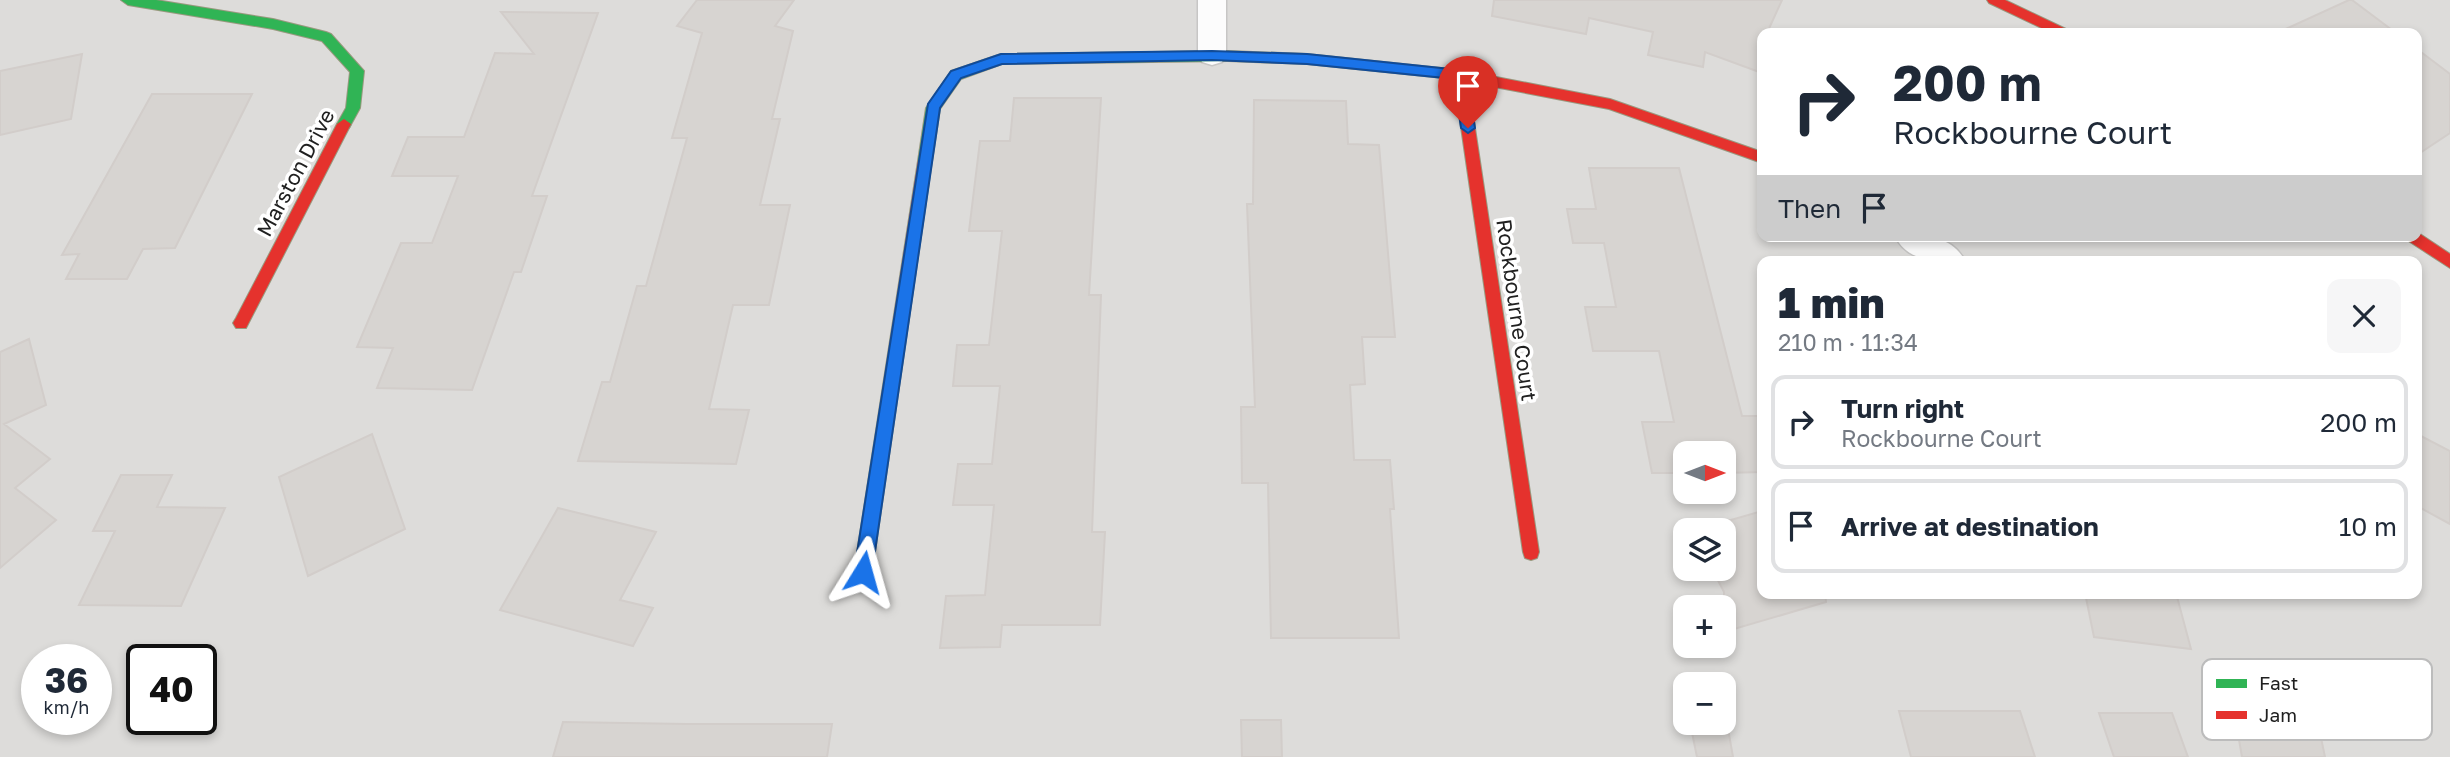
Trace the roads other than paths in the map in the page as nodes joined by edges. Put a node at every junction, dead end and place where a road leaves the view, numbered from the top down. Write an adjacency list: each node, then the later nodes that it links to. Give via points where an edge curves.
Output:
1 (128, 0): 12 (street, Marston Drive, via 326,37 357,71 354,108)
2 (1212, 0): 5 (street)
3 (1994, 0): 4 (street)
4 (2053, 28)
5 (1212, 55): 6 (street, via 1307,59); 14 (street, via 1001,59 956,75 933,108)
6 (1460, 75): 7 (street, via 1610,104); 13 (street, Rockbourne Court)
7 (1757, 156)
8 (1919, 242): 10 (street)
9 (2421, 242): 11 (street)
10 (1941, 256)
11 (2450, 262)
12 (241, 323)
13 (1531, 552)
14 (863, 572)

